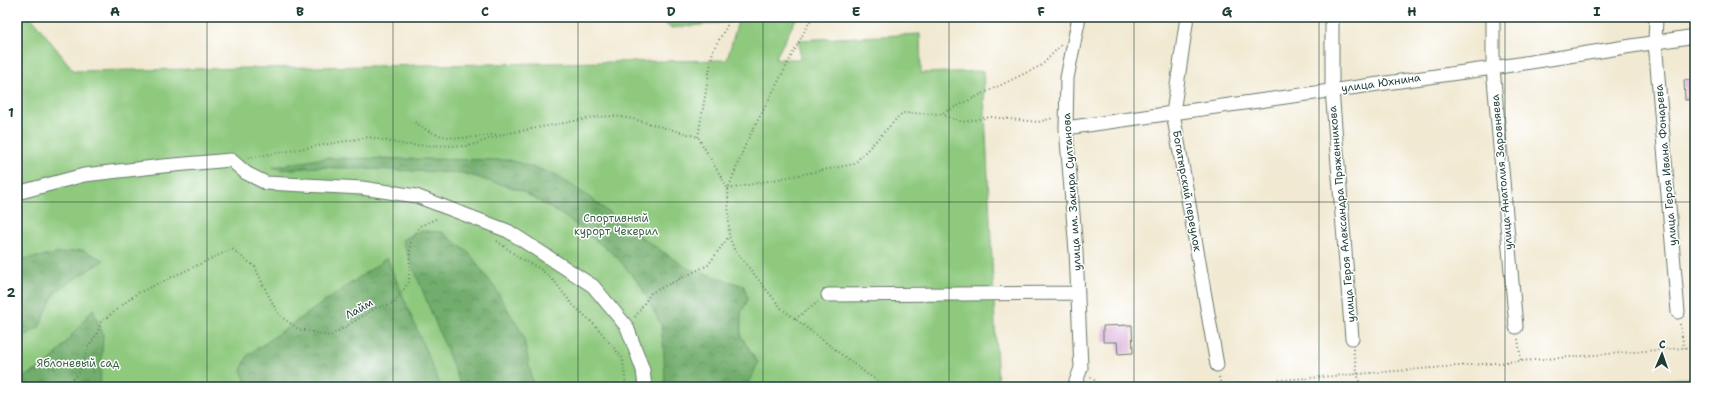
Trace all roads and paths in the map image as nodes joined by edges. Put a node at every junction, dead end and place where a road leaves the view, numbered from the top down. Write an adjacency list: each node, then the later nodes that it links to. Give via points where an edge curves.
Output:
1 (728, 17): 18 (path, via 727,26 713,50)
2 (812, 17): 20 (path, via 746,143)
3 (1079, 17): 16 (street, улица им. Закира Султанова, via 1067,78)
4 (1187, 17): 13 (street, Богатырский переулок)
5 (1332, 17): 12 (street, улица Героя Александра Пряженникова)
6 (1493, 17): 11 (street, улица Анатолия Заровняева)
7 (1656, 17): 9 (street, улица Героя Ивана Фонарева)
8 (1695, 36): 9 (street, улица Юхнина)
9 (1655, 42): 11 (street, улица Юхнина); 27 (street, улица Героя Ивана Фонарева)
10 (1062, 43): 14 (path, via 1042,65)
11 (1493, 68): 12 (street, улица Юхнина); 30 (street, улица Анатолия Заровняева)
12 (1332, 90): 13 (street, улица Юхнина); 31 (street, улица Героя Александра Пряженникова)
13 (1173, 113): 16 (street, улица Юхнина); 35 (street, Богатырский переулок)
14 (941, 114): 16 (path, via 962,122 991,117); 20 (path, via 902,113 854,164)
15 (415, 122): 17 (path, via 441,136 461,139)
16 (1066, 122): 25 (street, улица им. Закира Султанова)
17 (504, 134): 18 (path, via 596,117 615,116); 19 (path, via 469,146 406,146 369,137)
18 (698, 138): 20 (path)
19 (231, 160): 21 (street, via 84,175); 29 (street, via 246,173 266,183 362,188 416,196 508,231 593,286)
20 (728, 189): 23 (path)
21 (17, 193)
22 (441, 218): 38 (path, Лайм, via 420,226 413,236 410,246 409,282 394,303 376,308 330,336 298,329 279,315 255,267 232,249 136,294 101,322 88,347 80,372)
23 (729, 236): 28 (path, via 734,249 757,278 781,308); 29 (path, via 708,265 652,293)
24 (496, 240): 39 (path, via 520,259 539,268 595,325 622,359)
25 (1078, 293): 26 (street); 36 (street, улица им. Закира Султанова)
26 (828, 295): 28 (path)
27 (1678, 312): 33 (path)
28 (795, 319): 41 (path)
29 (627, 327): 40 (street, via 643,370)
30 (1516, 327): 34 (path)
31 (1352, 338): 37 (path)
32 (1695, 347): 33 (path)
33 (1684, 348): 34 (path)
34 (1522, 361): 37 (path)
35 (1217, 365)
36 (1081, 368): 42 (street); 43 (path, via 1099,384)
37 (1357, 374): 44 (path); 45 (path)
38 (64, 387)
39 (626, 387)
40 (645, 387)
41 (888, 387)
42 (1074, 387)
43 (1136, 387)
44 (1183, 387)
45 (1360, 387)

